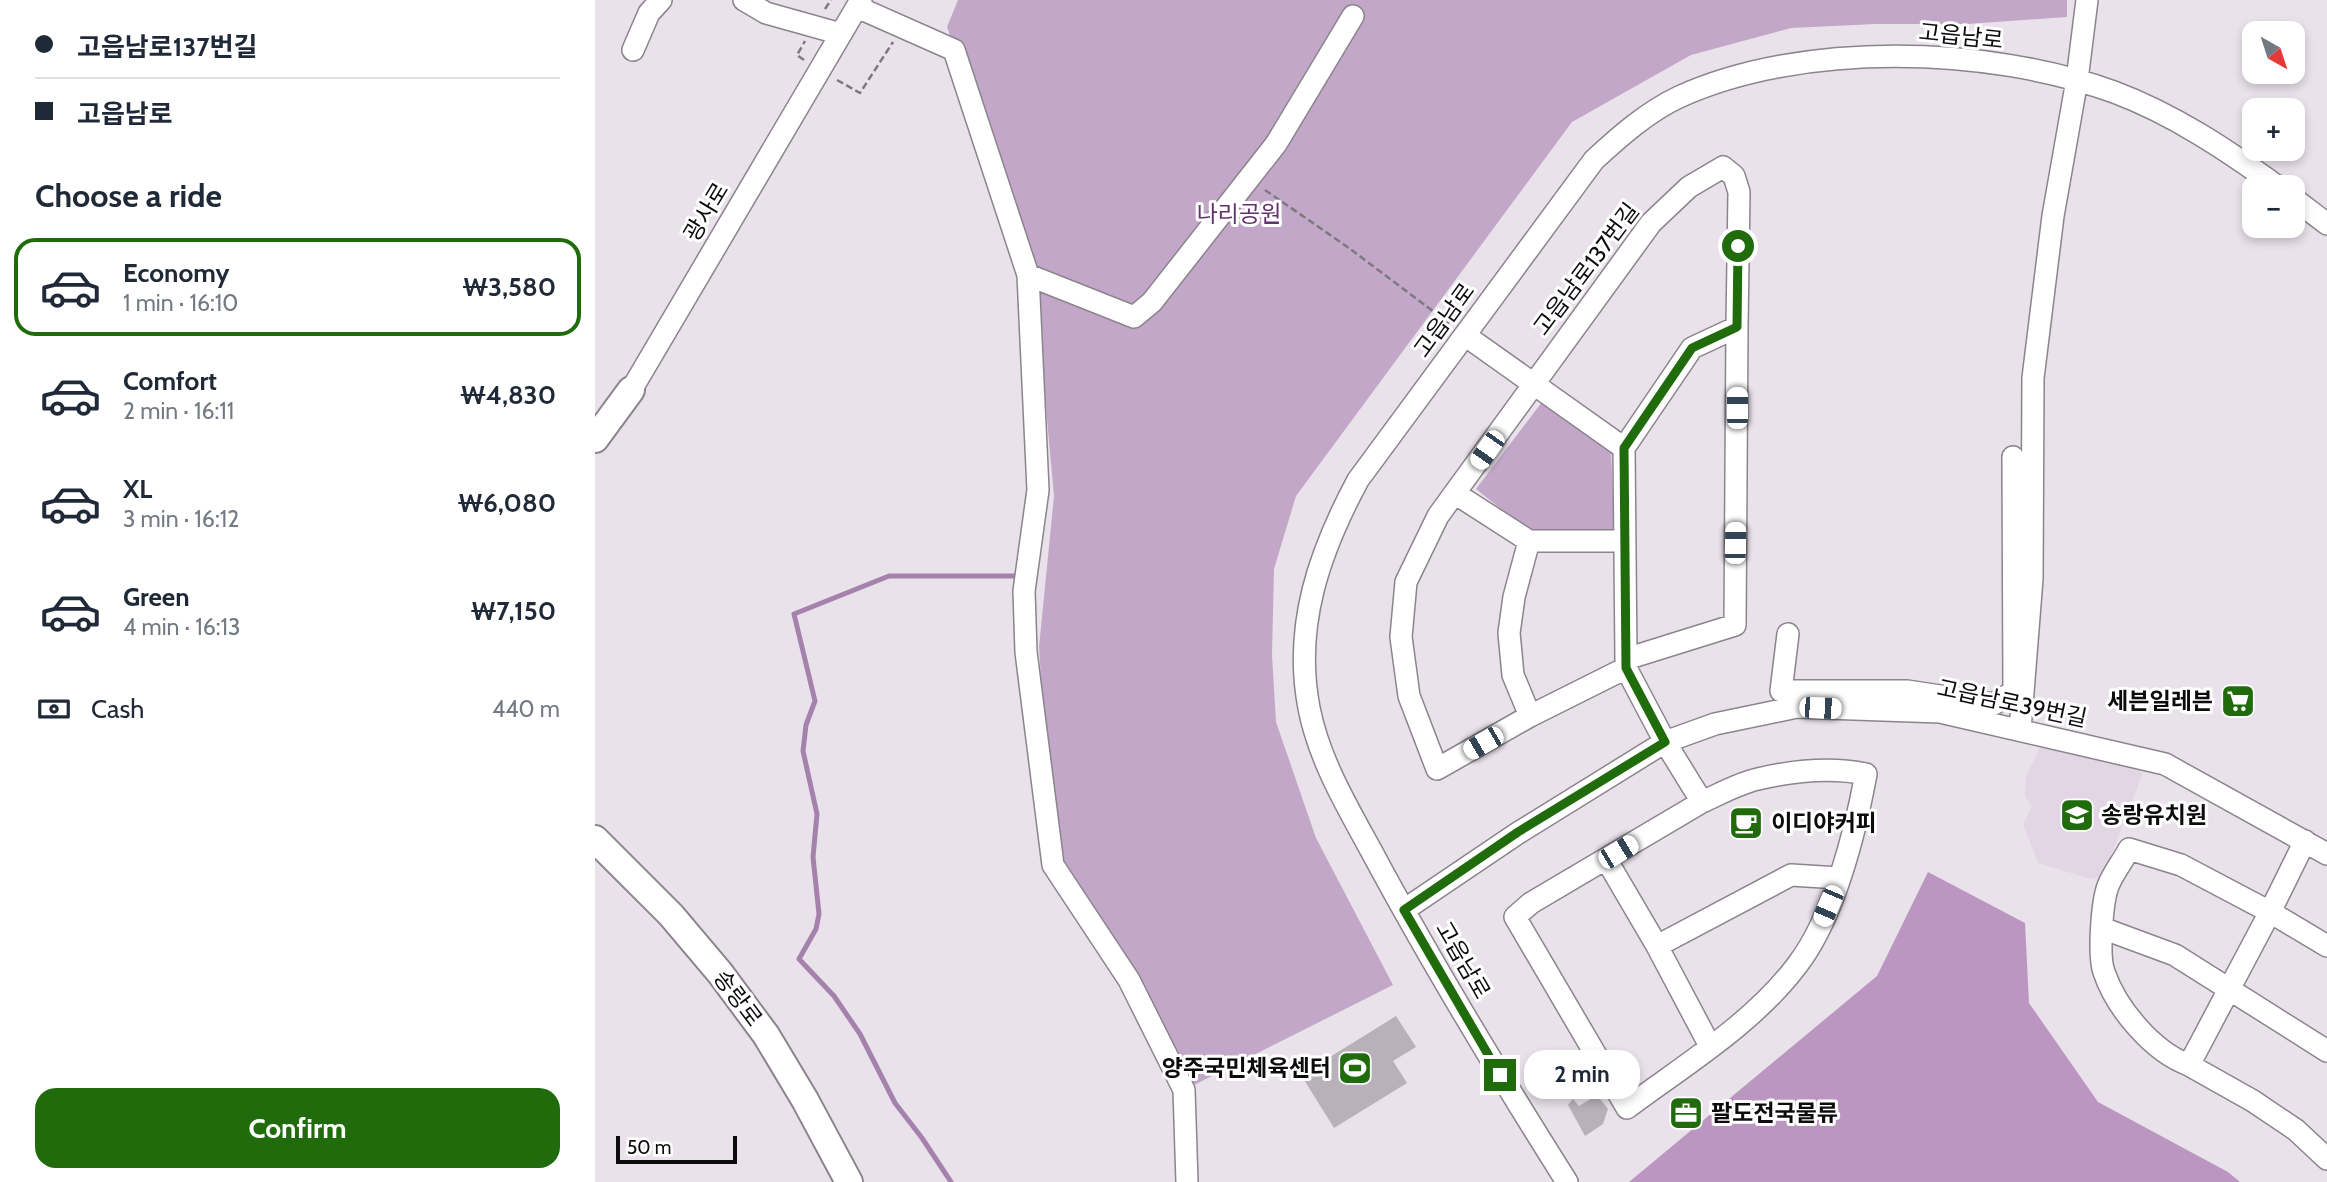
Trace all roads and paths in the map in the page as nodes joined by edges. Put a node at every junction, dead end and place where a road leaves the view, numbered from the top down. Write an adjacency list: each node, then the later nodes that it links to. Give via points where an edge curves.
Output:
1 (661, 0): 7 (street, via 649,13)
2 (744, 0): 6 (street, via 766,13)
3 (2087, 0): 8 (street)
4 (859, 4): 6 (street, 광사로); 13 (street, via 954,50)
5 (1353, 16): 10 (street, via 1276,144)
6 (841, 34): 17 (street, 광사로)
7 (633, 50)
8 (2077, 80): 9 (street, 고읍남로, via 2179,122); 15 (street, 고읍남로, via 1978,61 1902,56 1780,66 1677,98 1594,160); 28 (street, via 2053,216 2033,378 2032,579)
9 (2260, 175)
10 (1248, 178): 13 (street, via 1152,302 1135,317); 15 (path)
11 (2305, 207): 12 (street)
12 (2327, 224)
13 (1028, 275): 48 (street, via 1038,491 1024,592 1026,652 1053,865 1129,979 1184,1090)
14 (1737, 327): 16 (street, 고읍남로137번길, via 1739,192 1734,176 1723,167 1689,187 1651,223); 19 (street, via 1692,348); 26 (street, 고읍남로137번길, via 1735,625)
15 (1465, 336): 16 (street); 37 (street, 고읍남로, via 1358,480 1321,559 1308,605 1305,658 1309,708 1330,773)
16 (1534, 384): 19 (street); 22 (street, 고읍남로137번길)
17 (631, 390): 18 (main road); 20 (street, 광사로)
18 (595, 439)
19 (1624, 448): 24 (street)
20 (595, 451)
21 (2013, 457): 25 (street, via 2014,691 1994,704 1907,691 1781,691)
22 (1455, 494): 23 (street); 27 (street, 고읍남로137번길, via 1438,516 1406,582 1401,637 1409,696 1437,769)
23 (1529, 541): 24 (street); 27 (street, via 1509,633 1513,675)
24 (1625, 541): 26 (street)
25 (1788, 634)
26 (1626, 664): 27 (street, 고읍남로137번길); 29 (street)
27 (1529, 716)
28 (2020, 730): 29 (street, 고읍남로39번길, via 1940,712 1797,707 1714,724); 32 (street, 고읍남로39번길, via 2165,764)
29 (1665, 742): 30 (street); 37 (street, 고읍남로39번길, via 1518,832)
30 (1702, 802): 35 (street); 36 (street, via 1756,779 1806,771 1866,774)
31 (595, 839): 33 (main road, 송랑로)
32 (2305, 841): 34 (street, 고읍남로39번길); 38 (street)
33 (605, 853): 47 (main road, 송랑로, via 671,915 720,972 766,1035)
34 (2327, 854)
35 (1606, 859): 40 (street); 43 (street, via 1515,917 1627,1108)
36 (1839, 878): 40 (street, via 1791,875); 43 (street, via 1799,962 1759,1005)
37 (1404, 910): 49 (street, 고읍남로, via 1486,1054)
38 (2270, 912): 39 (street, via 2181,865 2129,849 2108,888); 41 (street); 42 (street)
39 (2102, 928): 42 (street, via 2175,955); 45 (street, via 2103,971 2122,1007 2148,1040)
40 (1657, 946): 43 (street)
41 (2327, 946)
42 (2229, 989): 44 (street); 45 (street)
43 (1710, 1046)
44 (2327, 1051)
45 (2189, 1065): 46 (street, via 2253,1101)
46 (2327, 1159)
47 (849, 1182)
48 (1187, 1182)
49 (1567, 1182)

